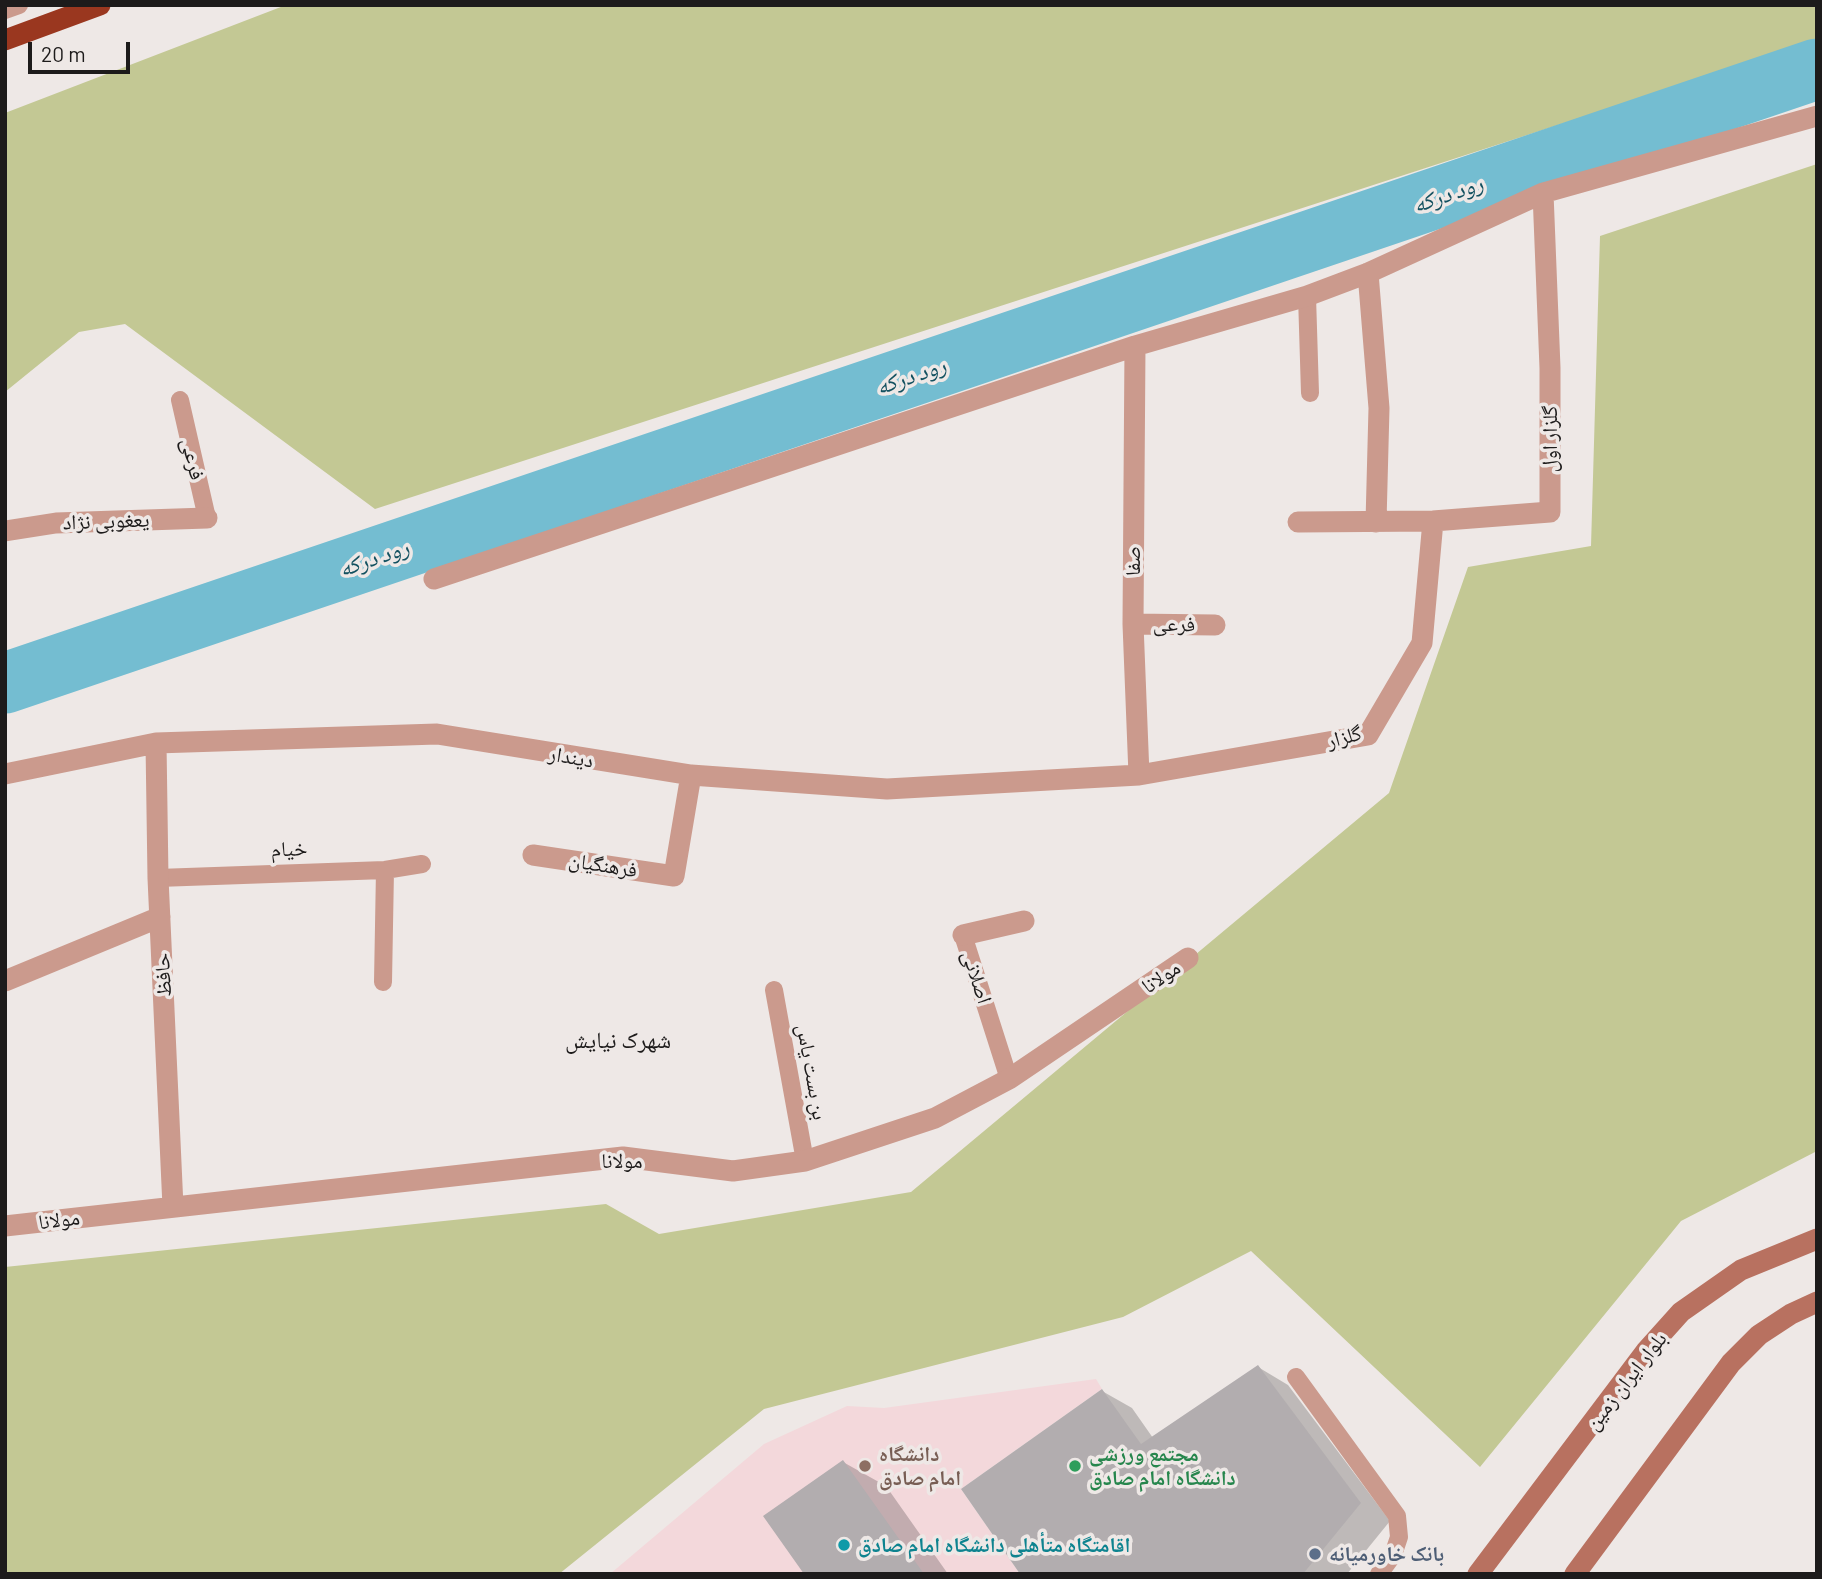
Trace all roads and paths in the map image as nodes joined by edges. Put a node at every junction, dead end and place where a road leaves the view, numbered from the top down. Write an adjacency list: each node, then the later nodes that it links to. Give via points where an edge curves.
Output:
1 (19, 5): 3 (lane)
2 (100, 5): 4 (highway)
3 (5, 10)
4 (5, 40)
5 (1817, 116): 6 (street)
6 (1543, 193): 7 (street); 13 (street, گلزار اول, via 1550,512)
7 (1368, 273): 8 (street); 15 (street, via 1379,408)
8 (1307, 296): 9 (street); 10 (lane)
9 (1135, 346): 17 (street); 18 (street, صفا)
10 (1310, 393)
11 (180, 400): 12 (lane, فرعی)
12 (206, 518): 16 (street, یعغوبی نژاد, via 56,523)
13 (1433, 521): 15 (street, گلزار اول); 23 (street, گلزار, via 1422,643 1368,736)
14 (1298, 522): 15 (street, گلزار اول)
15 (1376, 522)
16 (5, 531)
17 (434, 579)
18 (1133, 624): 19 (street, فرعی); 23 (street, صفا)
19 (1215, 625)
20 (156, 743): 21 (street, دیندار); 22 (street, دیندار, via 437,734); 27 (street, حافظ)
21 (5, 774)
22 (691, 775): 23 (street, دیندار, via 887,789); 24 (street, فرهنگیان, via 674,876)
23 (1139, 775)
24 (533, 855)
25 (422, 864): 26 (lane, خیام)
26 (386, 870): 27 (lane, خیام); 33 (lane)
27 (158, 878): 28 (street, حافظ)
28 (160, 917): 32 (street); 37 (street, حافظ)
29 (1024, 921): 30 (street, اصلانی)
30 (963, 935): 35 (lane, اصلانی)
31 (1188, 958): 35 (street, مولانا)
32 (5, 981)
33 (383, 982)
34 (774, 990): 36 (lane, بن بست یاس)
35 (1009, 1079): 36 (street, مولانا, via 935,1118)
36 (806, 1161): 37 (street, مولانا, via 733,1171 623,1157)
37 (173, 1207): 38 (street, مولانا)
38 (5, 1226)
39 (1817, 1239): 43 (main road, بلوار ایران زمین, via 1741,1270 1681,1312)
40 (1817, 1302): 44 (main road, via 1759,1335 1731,1363)
41 (1296, 1377): 42 (lane, via 1398,1516 1399,1537)
42 (1379, 1574)
43 (1478, 1574)
44 (1575, 1574)

